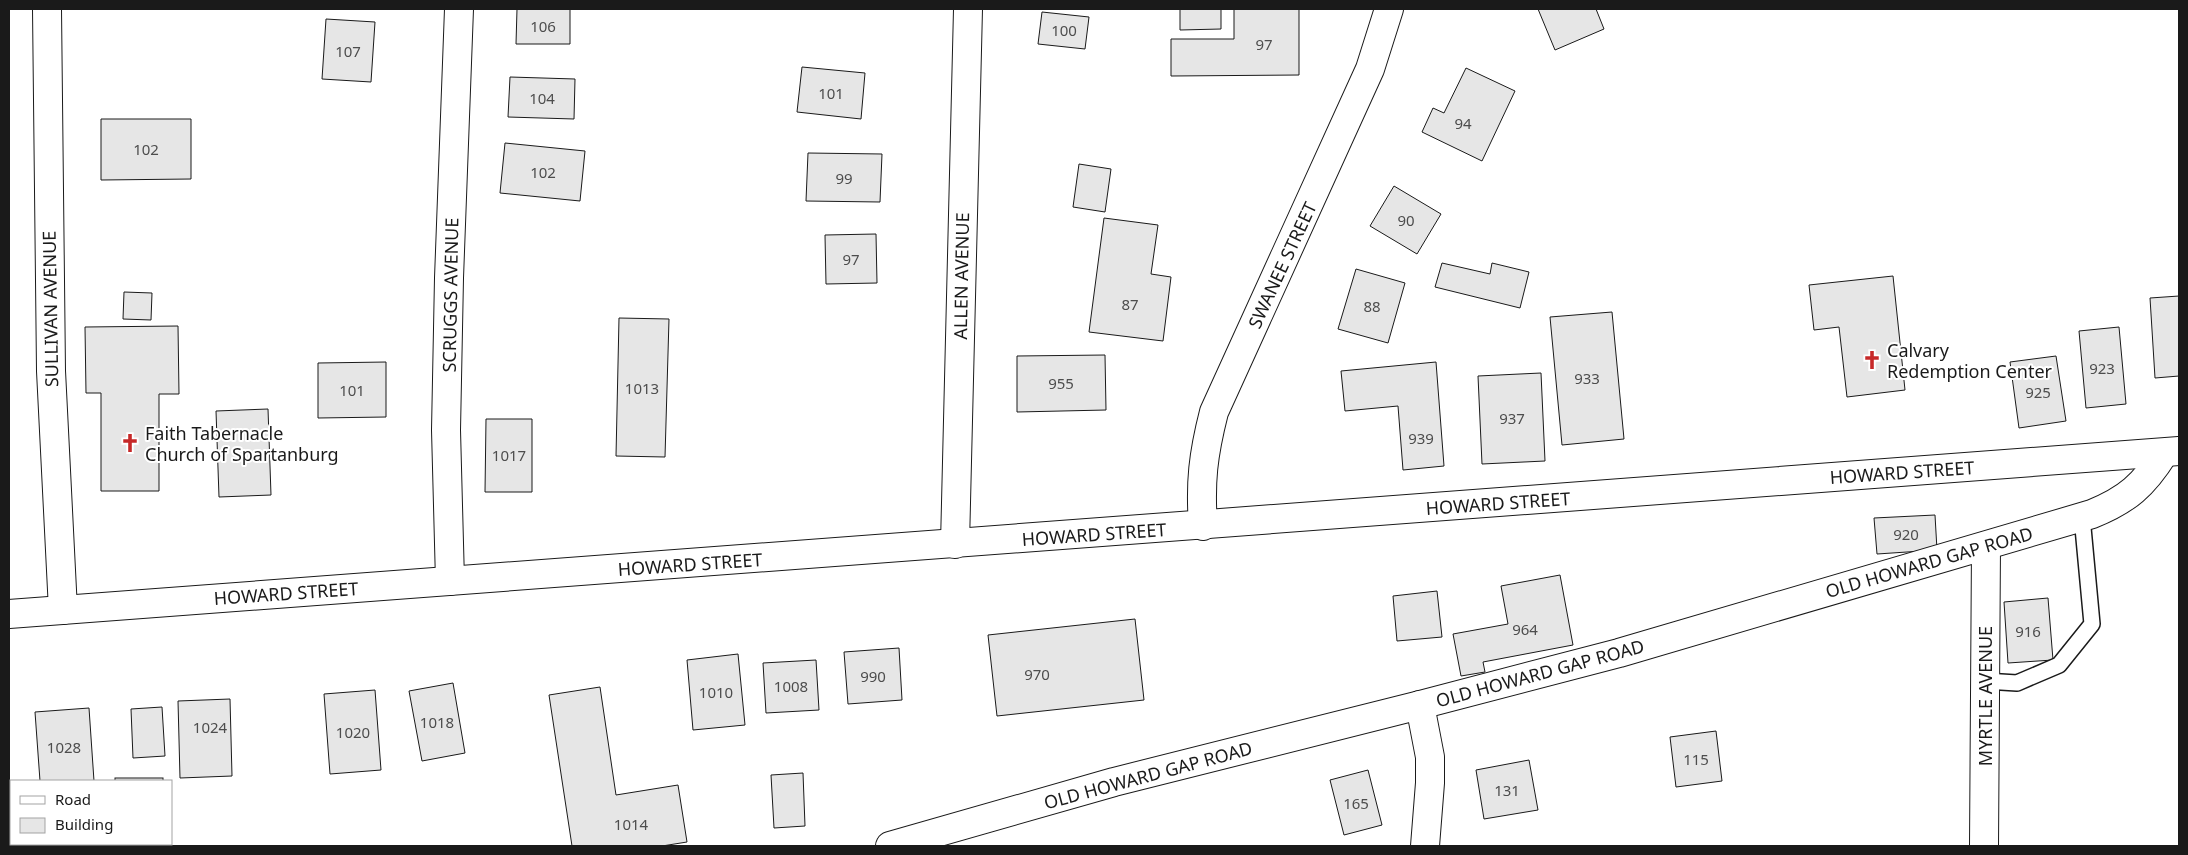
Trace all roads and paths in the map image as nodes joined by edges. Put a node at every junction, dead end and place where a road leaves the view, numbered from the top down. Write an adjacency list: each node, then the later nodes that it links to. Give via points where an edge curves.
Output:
1 (47, 9): 11 (street, SULLIVAN AVENUE, via 51,372)
2 (459, 9): 10 (street, SCRUGGS AVENUE, via 447,420)
3 (968, 9): 8 (street, ALLEN AVENUE)
4 (1389, 9): 7 (street, SWANEE STREET, via 1370,69 1214,412 1201,488)
5 (2172, 452): 6 (street, OLD HOWARD GAP ROAD, via 2134,491 2114,505); 7 (street, HOWARD STREET)
6 (2082, 517): 9 (street, OLD HOWARD GAP ROAD); 13 (lane, via 2092,624 2058,666 2017,683)
7 (1203, 526): 8 (street, HOWARD STREET)
8 (955, 544): 10 (street, HOWARD STREET)
9 (1986, 546): 13 (street, MYRTLE AVENUE); 14 (street, OLD HOWARD GAP ROAD, via 1619,653)
10 (450, 581): 11 (street, HOWARD STREET)
11 (63, 610): 12 (street, HOWARD STREET)
12 (9, 614)
13 (1985, 681): 17 (street, MYRTLE AVENUE)
14 (1420, 705): 15 (street, OLD HOWARD GAP ROAD, via 1114,782); 16 (street, via 1430,757)
15 (890, 846)
16 (1425, 846)
17 (1984, 846)

